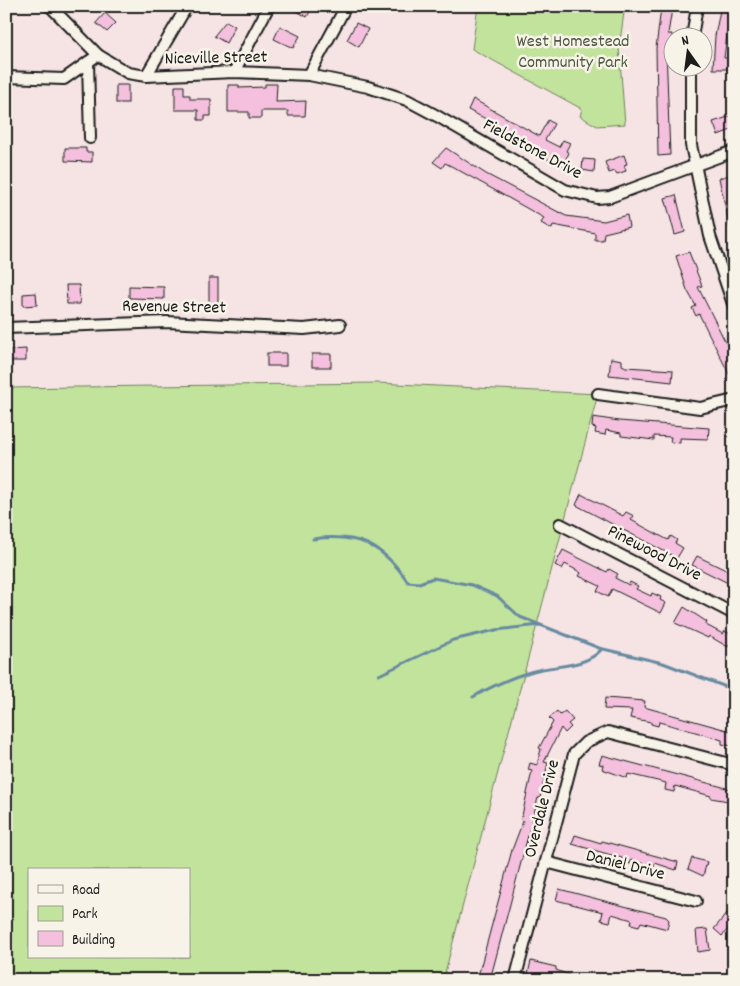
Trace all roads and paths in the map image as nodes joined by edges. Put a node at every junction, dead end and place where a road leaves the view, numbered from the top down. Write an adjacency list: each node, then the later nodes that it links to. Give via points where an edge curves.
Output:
1 (50, 6): 7 (street, Niceville Street)
2 (187, 6): 11 (street)
3 (269, 6): 9 (street)
4 (346, 6): 10 (street)
5 (697, 6): 6 (street)
6 (694, 28)
7 (98, 55): 8 (street); 11 (street, Niceville Street, via 128,73)
8 (88, 62): 12 (street, via 64,79); 15 (street)
9 (234, 72): 10 (street, Niceville Street); 11 (street, Niceville Street)
10 (309, 75): 14 (street, Niceville Street, via 368,87 407,100)
11 (146, 76)
12 (6, 77)
13 (691, 78): 17 (street, via 691,144)
14 (432, 114): 17 (street, Fieldstone Drive, via 565,190 597,198 610,197)
15 (90, 138)
16 (734, 151): 17 (street, Fieldstone Drive)
17 (695, 166): 18 (street, via 716,259)
18 (734, 307)
19 (340, 325): 20 (street, Revenue Street, via 304,329 167,322)
20 (6, 328)
21 (598, 394): 22 (street, via 700,408)
22 (734, 400)
23 (560, 524): 24 (street, Pinewood Drive)
24 (734, 614)
25 (734, 765): 26 (street, Overdale Drive, via 608,732 601,734 574,754)
26 (546, 862): 27 (street, Daniel Drive); 28 (street, Overdale Drive)
27 (696, 901)
28 (515, 980)

